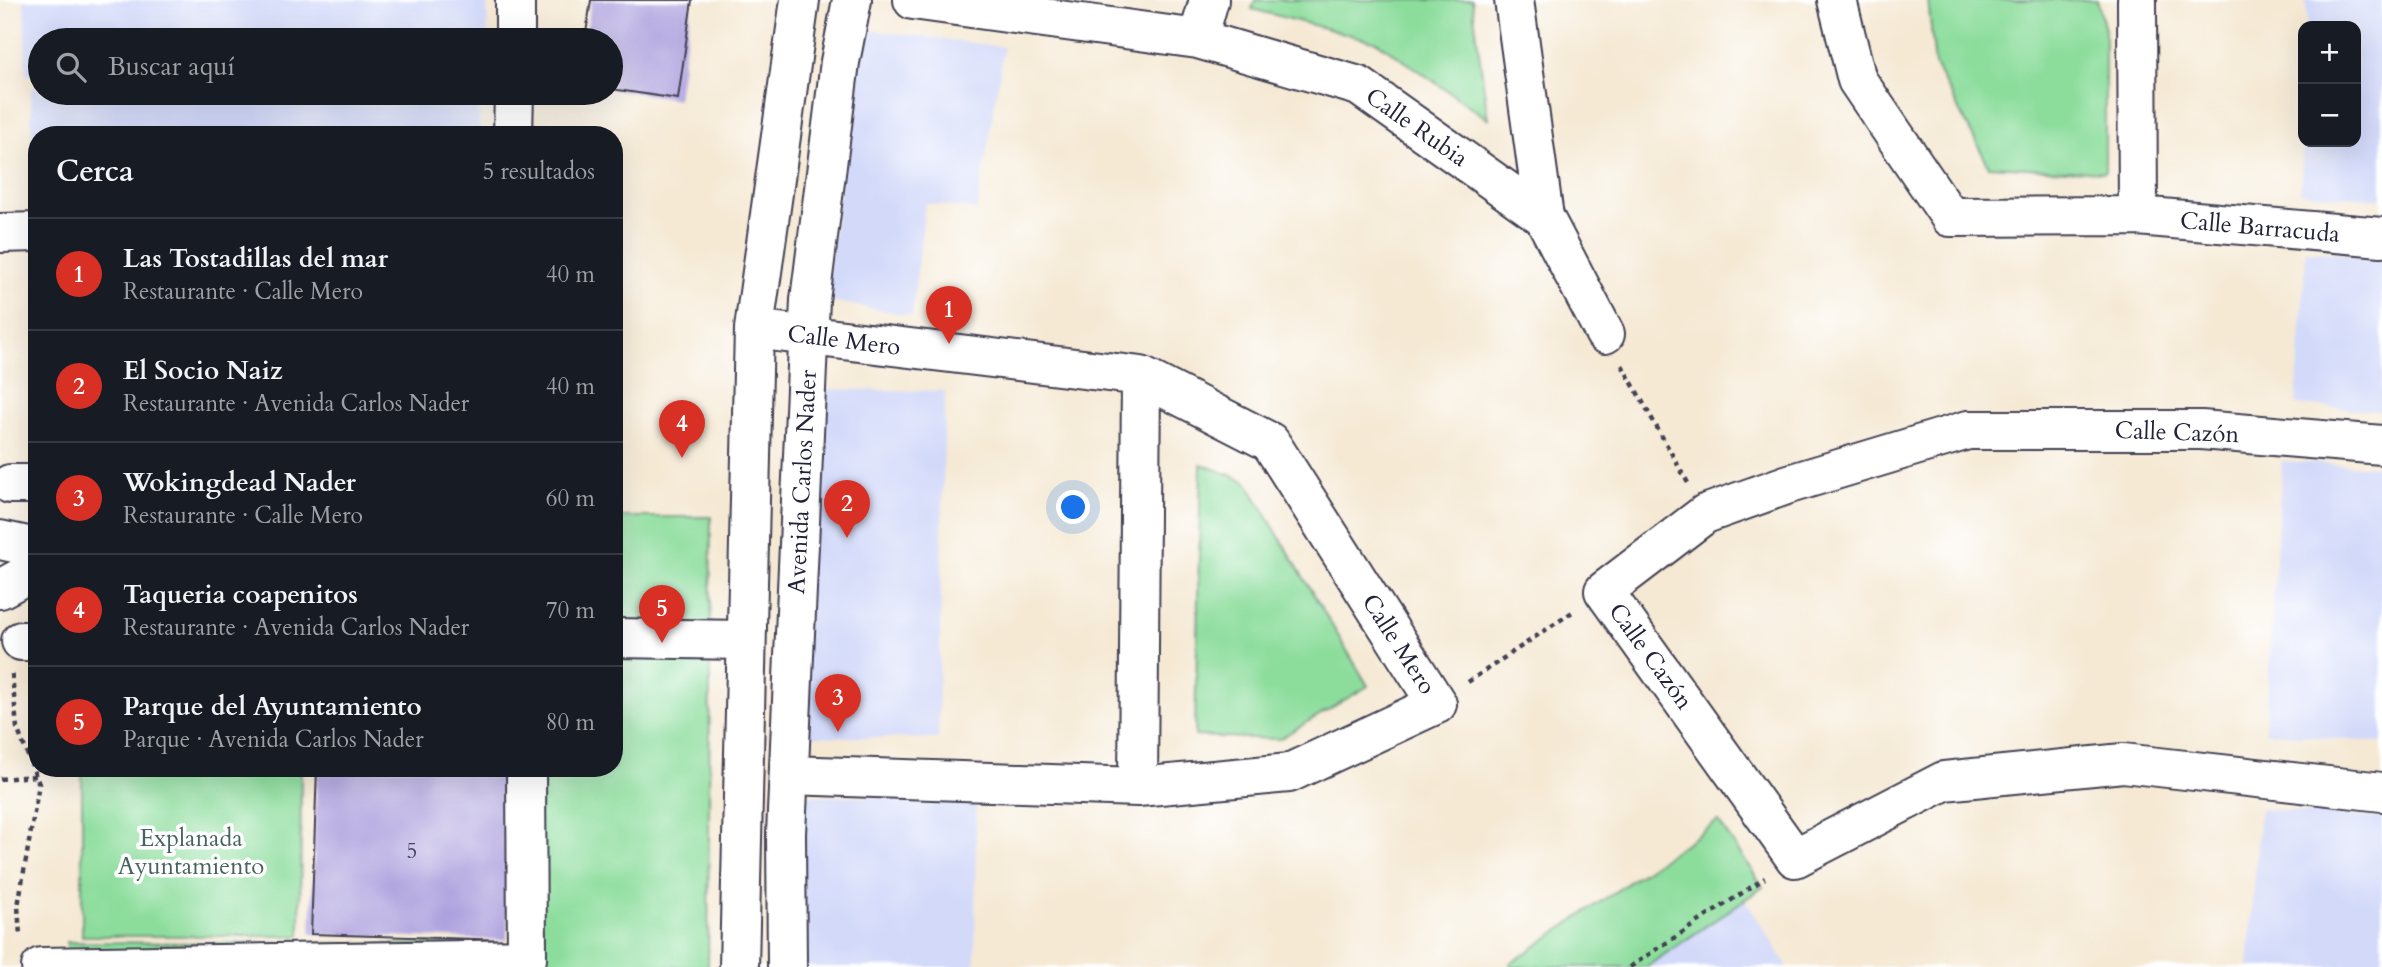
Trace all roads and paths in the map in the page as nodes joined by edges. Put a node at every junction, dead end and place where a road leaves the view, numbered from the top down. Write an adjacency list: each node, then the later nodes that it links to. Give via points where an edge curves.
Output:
1 (515, 0): 9 (street)
2 (800, 0): 18 (street, Avenida Carlos Nader)
3 (852, 0): 20 (street, Avenida Carlos Nader, via 839,62)
4 (914, 0): 10 (street, Calle Rubia)
5 (1209, 0): 10 (street)
6 (1514, 0): 14 (street, Calle Rubia)
7 (1837, 0): 13 (street, Calle Barracuda, via 1857,80 1950,217)
8 (2137, 0): 13 (street)
9 (515, 28)
10 (1198, 39): 14 (street, Calle Rubia, via 1359,86)
11 (514, 105): 12 (street)
12 (513, 126)
13 (2138, 216): 17 (street, Calle Barracuda)
14 (1544, 217): 19 (street, Calle Rubia)
15 (28, 232): 16 (street)
16 (0, 233)
17 (2382, 237)
18 (754, 329): 20 (street, Calle Mero); 30 (street, Avenida Carlos Nader)
19 (1605, 334): 23 (path)
20 (808, 335): 21 (street, Calle Mero); 34 (street, Avenida Carlos Nader)
21 (1141, 376): 32 (street, Calle Mero, via 1270,442); 39 (street)
22 (2382, 444): 23 (street, Calle Cazón, via 2201,430 1968,430)
23 (1705, 514): 28 (street, Calle Cazón)
24 (0, 540): 25 (street)
25 (28, 546)
26 (28, 574): 27 (street)
27 (0, 589)
28 (1604, 591): 32 (path); 41 (street, Calle Cazón)
29 (623, 638): 30 (street)
30 (745, 640): 42 (street, Avenida Carlos Nader)
31 (23, 648): 33 (path, via 17,728)
32 (1437, 704): 39 (street, Calle Mero, via 1289,773)
33 (28, 756)
34 (789, 775): 39 (street, Calle Mero); 43 (street, Avenida Carlos Nader)
35 (28, 777): 38 (path)
36 (36, 777): 44 (path, via 33,830 18,906)
37 (526, 777): 44 (street, via 527,959)
38 (0, 779)
39 (1138, 787)
40 (2382, 792): 41 (street, via 2123,763 1944,781)
41 (1795, 858): 45 (path)
42 (739, 953): 43 (street)
43 (787, 953)
44 (31, 955)
45 (1630, 967)

